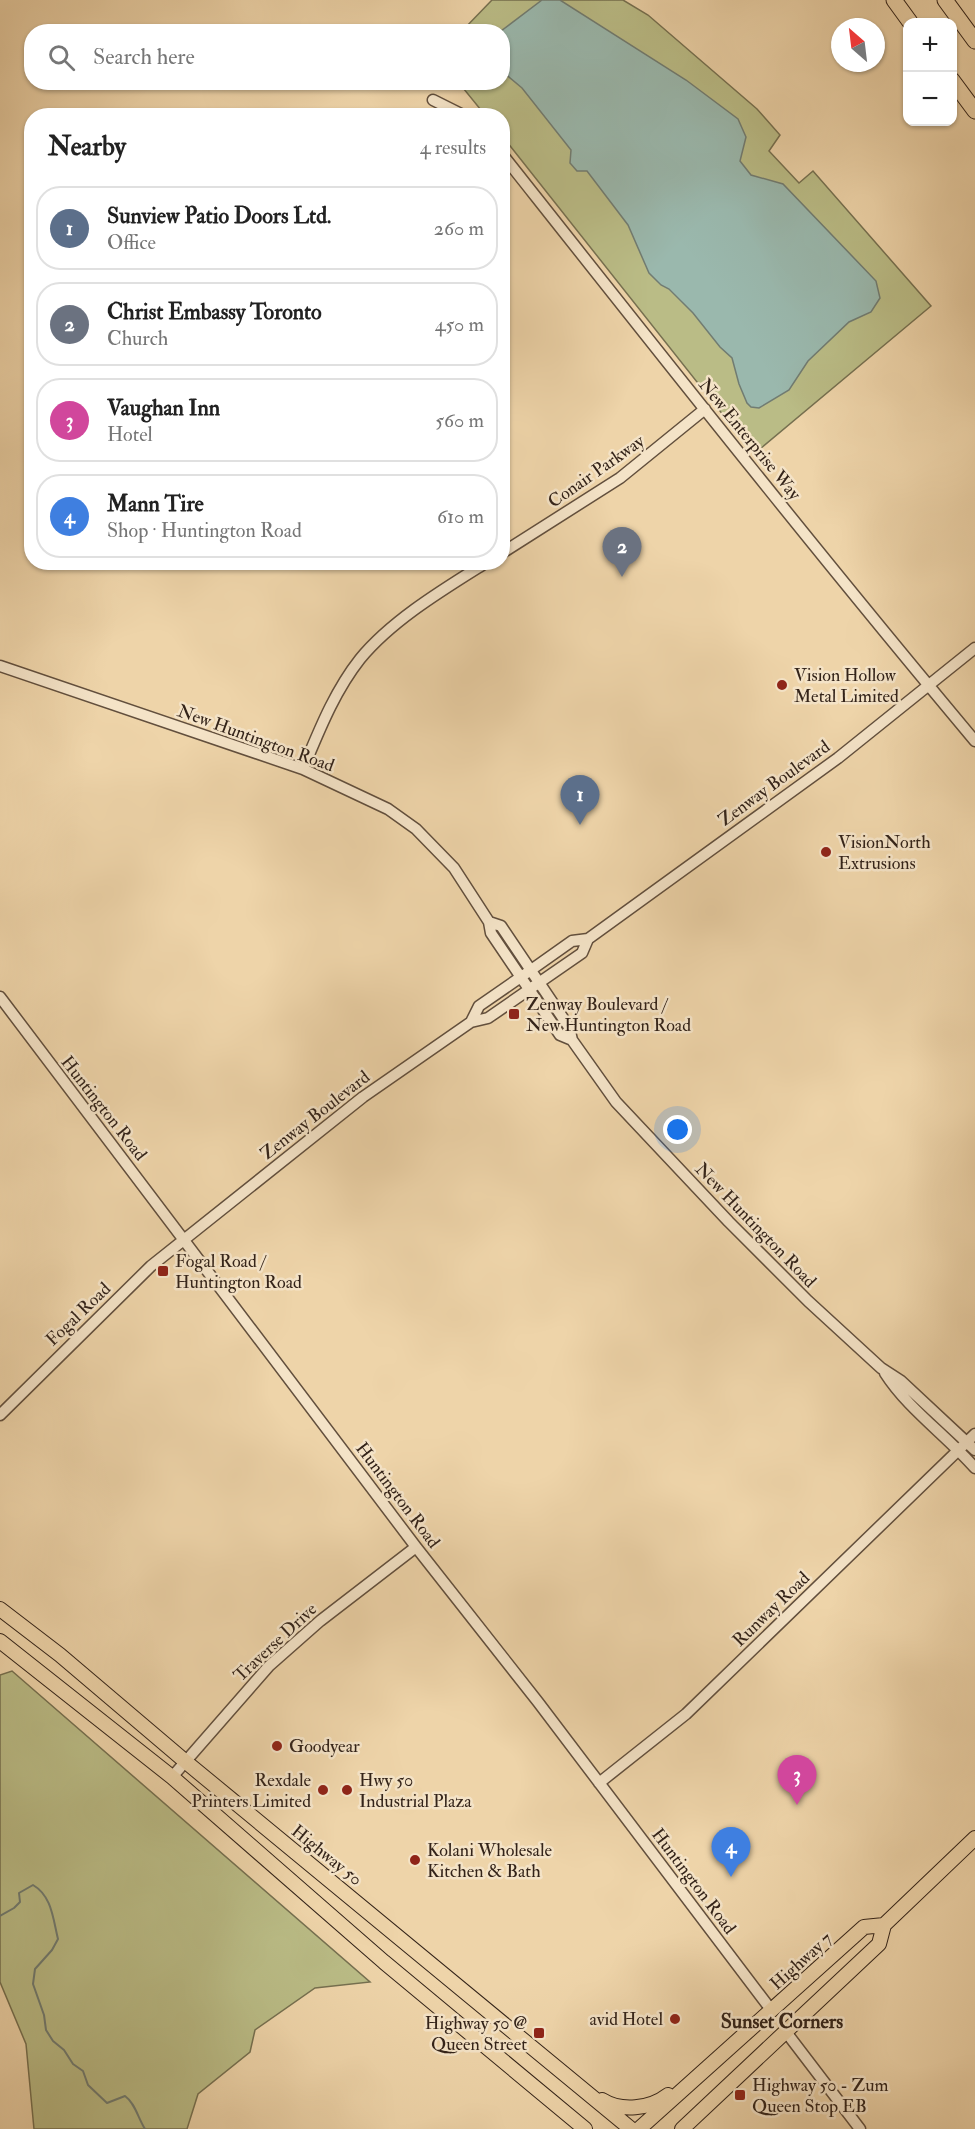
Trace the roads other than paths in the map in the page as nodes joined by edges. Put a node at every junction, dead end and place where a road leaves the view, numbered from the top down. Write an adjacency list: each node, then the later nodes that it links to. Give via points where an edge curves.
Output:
1 (894, 0): 3 (highway)
2 (945, 0): 4 (highway)
3 (907, 18)
4 (975, 41)
5 (957, 87): 8 (highway)
6 (433, 100): 7 (street)
7 (449, 108)
8 (975, 111)
9 (510, 164): 10 (street, New Enterprise Way)
10 (705, 409): 11 (street, Conair Parkway, via 620,478); 15 (street, New Enterprise Way)
11 (510, 548)
12 (476, 570): 17 (street, via 393,626 360,659 335,695)
13 (975, 648): 15 (street, Zenway Boulevard)
14 (0, 666): 17 (street, New Huntington Road)
15 (928, 685): 16 (street, New Enterprise Way); 19 (street, Zenway Boulevard, via 838,758)
16 (975, 741)
17 (303, 769): 18 (street, New Huntington Road, via 388,809 413,827 454,868)
18 (489, 922): 20 (street, New Huntington Road, via 501,926); 21 (street, New Huntington Road, via 491,933)
19 (588, 939): 20 (street, Zenway Boulevard, via 572,941); 22 (street, Zenway Boulevard, via 582,953)
20 (531, 970): 21 (street, Zenway Boulevard); 22 (street, New Huntington Road)
21 (521, 977): 22 (street, New Huntington Road); 24 (street, Zenway Boulevard, via 479,1006)
22 (534, 986): 24 (street, Zenway Boulevard, via 488,1018); 27 (street, New Huntington Road, via 569,1027 572,1040 616,1102 665,1155 808,1301)
23 (0, 997): 25 (street, Huntington Road)
24 (471, 1022): 25 (street, Zenway Boulevard, via 363,1097)
25 (183, 1240): 26 (street, Fogal Road, via 151,1266); 29 (street, Huntington Road)
26 (0, 1415)
27 (969, 1444): 28 (street, New Huntington Road); 34 (street, Runway Road, via 686,1714)
28 (975, 1468)
29 (416, 1547): 32 (street, Traverse Drive, via 269,1666); 34 (street, Huntington Road)
30 (0, 1609): 32 (main road, Highway 50)
31 (0, 1641): 33 (main road)
32 (186, 1762): 33 (street, Traverse Drive); 40 (main road, Highway 50)
33 (172, 1777): 41 (main road)
34 (599, 1783): 37 (street, Huntington Road)
35 (975, 1838): 36 (main road, Highway 7)
36 (884, 1925): 37 (main road, Highway 7, via 864,1927); 38 (main road, Highway 7, via 879,1944)
37 (772, 2011): 39 (main road, Highway 7)
38 (786, 2032): 42 (main road, Highway 7); 49 (street)
39 (723, 2054): 40 (main road, via 715,2053 662,2099 641,2107 606,2103); 46 (main road, Highway 7)
40 (554, 2064): 45 (main road, Highway 50)
41 (527, 2081): 43 (main road, via 529,2091); 44 (main road)
42 (731, 2085): 47 (main road, Highway 7); 48 (main road)
43 (574, 2129)
44 (585, 2129)
45 (631, 2129)
46 (639, 2129)
47 (682, 2129)
48 (691, 2129)
49 (860, 2129)

